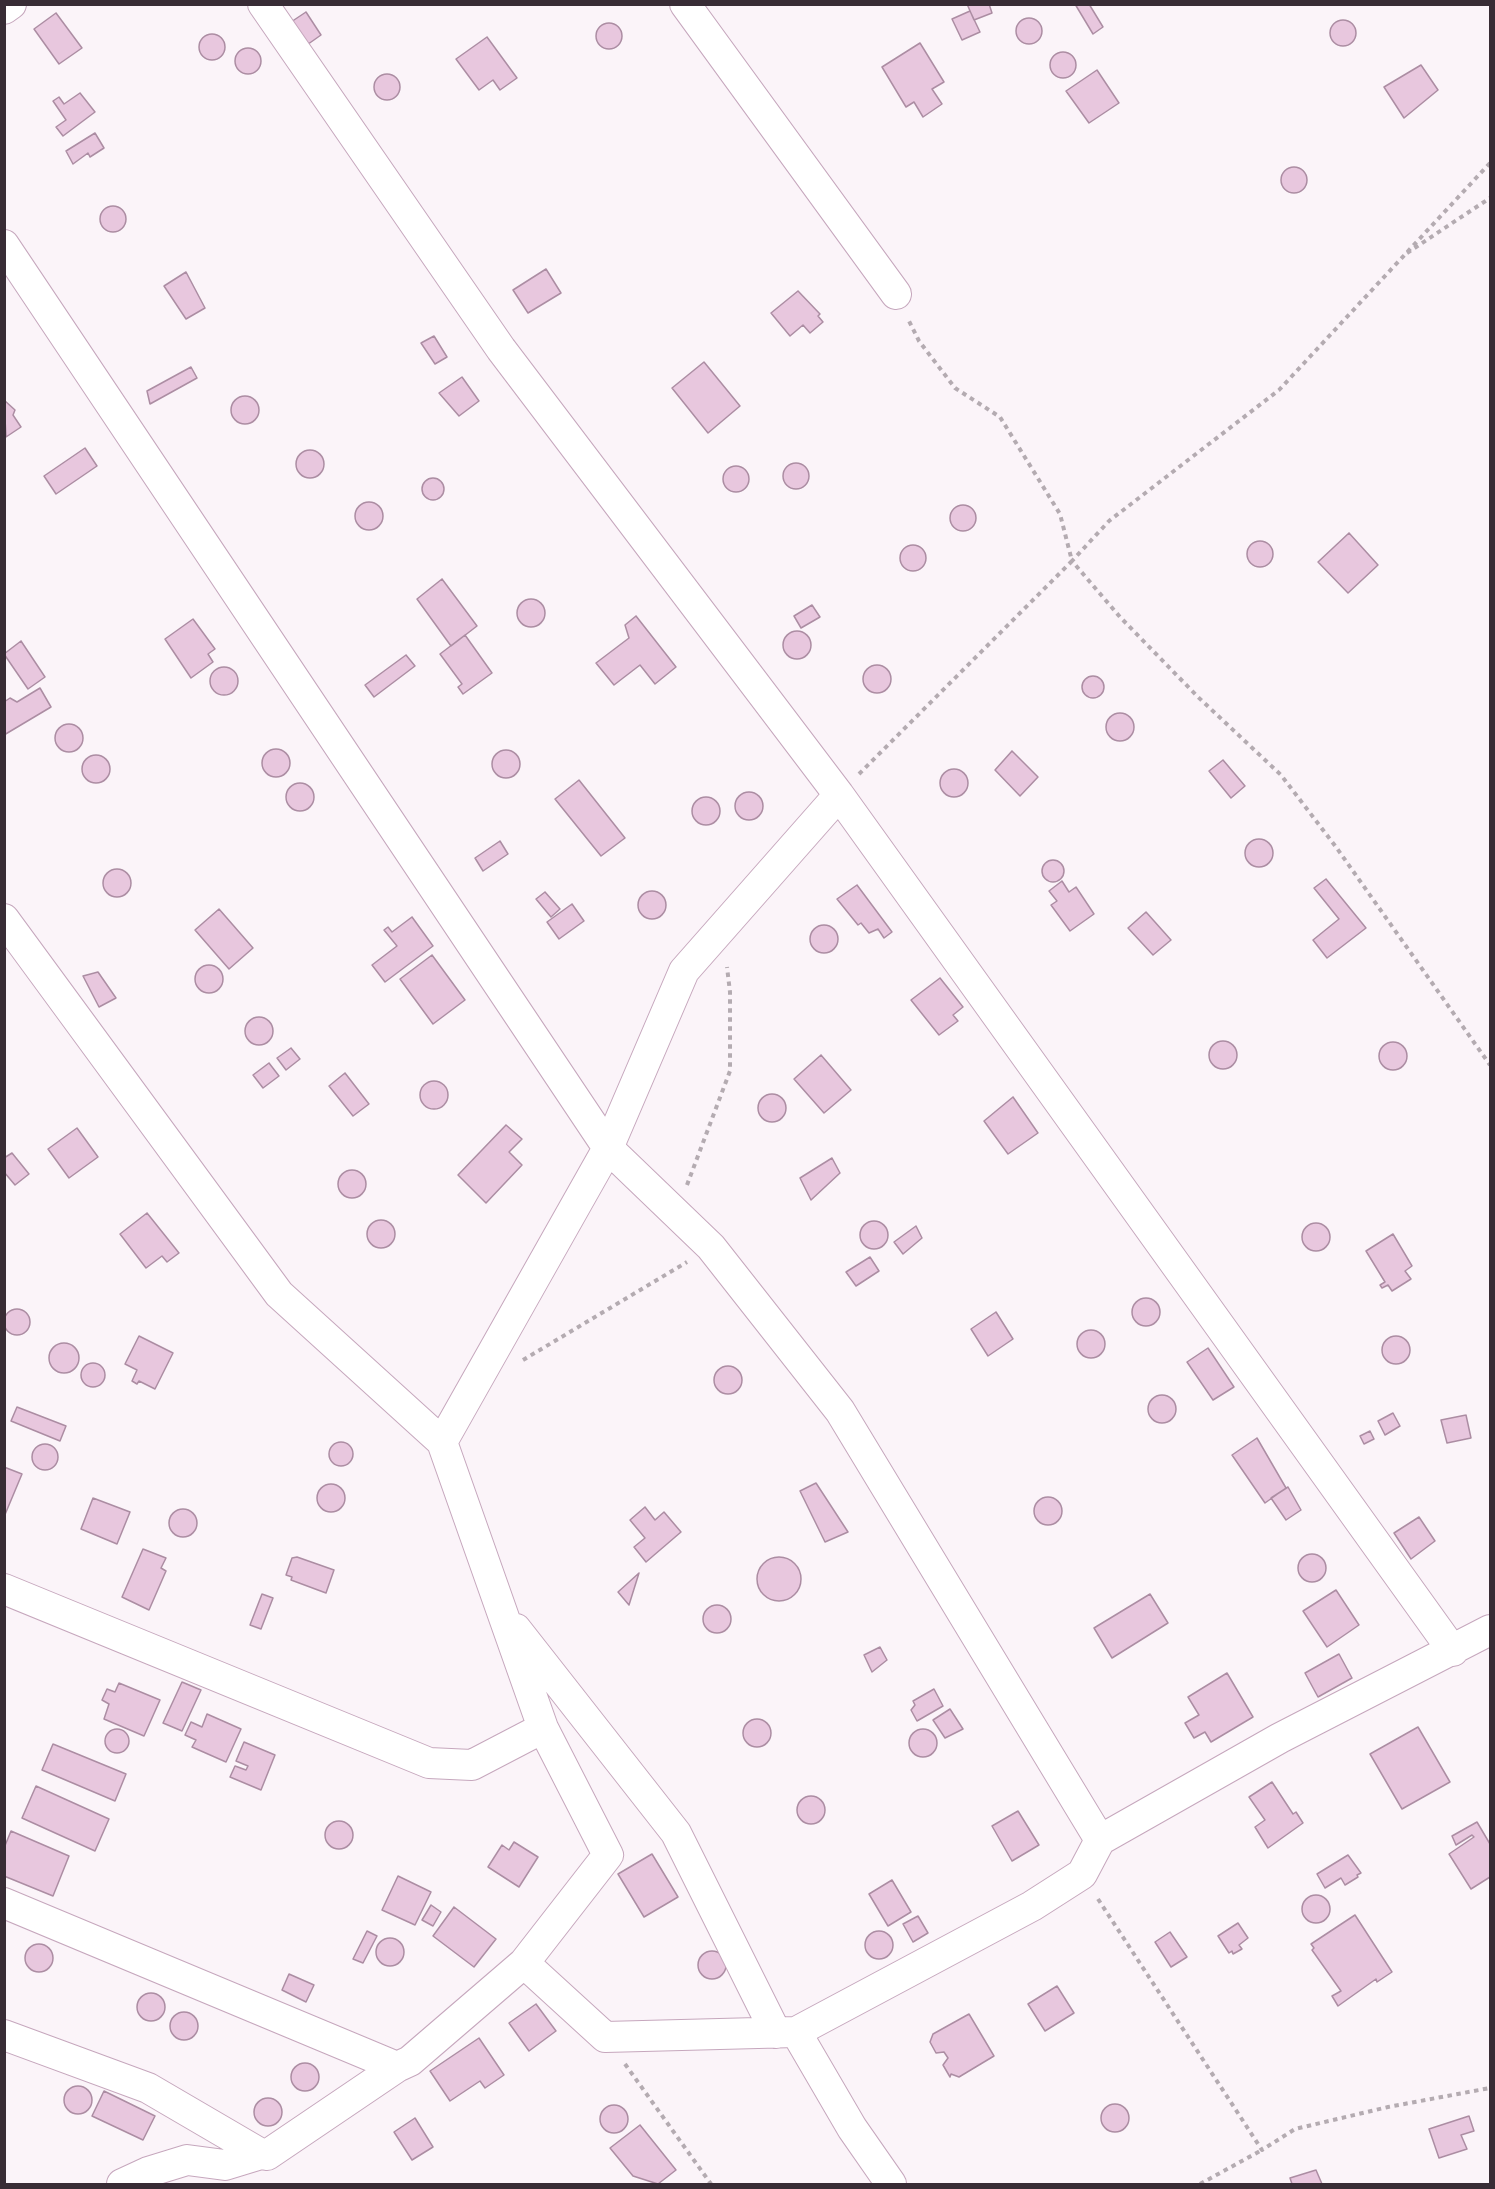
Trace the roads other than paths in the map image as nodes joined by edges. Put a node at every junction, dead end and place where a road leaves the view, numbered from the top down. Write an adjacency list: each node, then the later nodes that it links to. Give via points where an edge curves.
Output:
1 (11, 4): 4 (street)
2 (263, 4): 7 (street, via 501,349)
3 (686, 4): 6 (street)
4 (4, 9)
5 (4, 245): 9 (street)
6 (896, 294)
7 (839, 795): 9 (street, via 684,971); 14 (street)
8 (4, 919): 10 (street, via 279,1294)
9 (608, 1148): 10 (street); 16 (street, via 711,1247 840,1411)
10 (442, 1442): 12 (street)
11 (4, 1589): 15 (street, via 429,1763 472,1765)
12 (501, 1610): 15 (street); 19 (street, via 676,1833)
13 (1491, 1630): 14 (street)
14 (1453, 1651): 16 (street, via 1280,1738)
15 (543, 1728): 18 (street, via 608,1855)
16 (1100, 1840): 19 (street, via 1082,1874 1032,1906)
17 (4, 1903): 21 (street)
18 (524, 1963): 19 (street, via 605,2037); 21 (street, via 410,2061)
19 (786, 2032): 24 (street)
20 (4, 2035): 22 (street, via 148,2088)
21 (397, 2067): 22 (street, via 267,2155)
22 (261, 2154): 23 (street, via 225,2165 187,2160)
23 (122, 2184)
24 (891, 2184)

